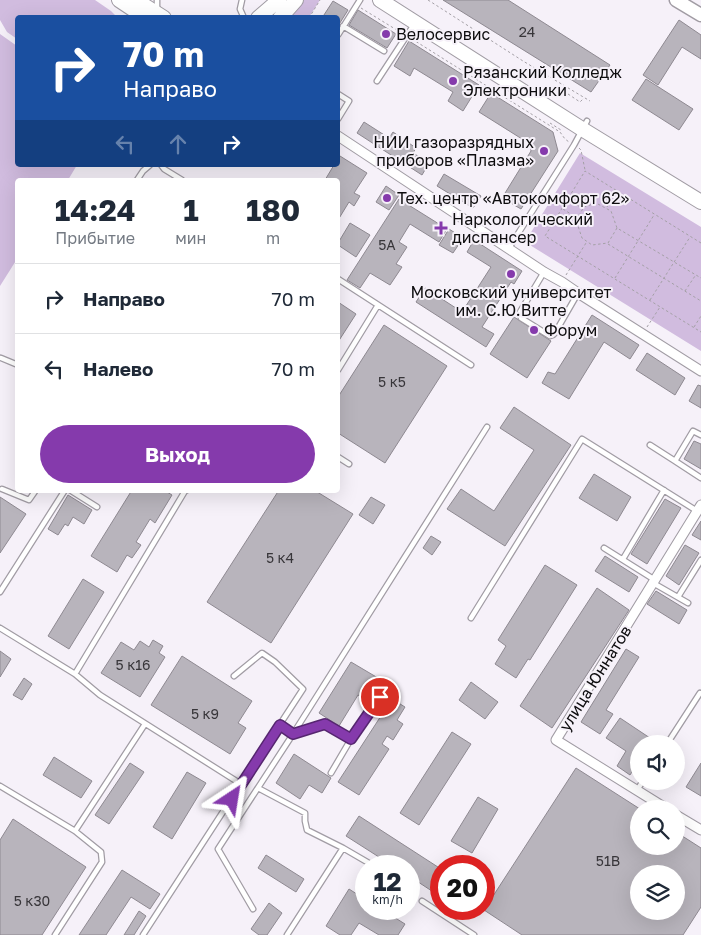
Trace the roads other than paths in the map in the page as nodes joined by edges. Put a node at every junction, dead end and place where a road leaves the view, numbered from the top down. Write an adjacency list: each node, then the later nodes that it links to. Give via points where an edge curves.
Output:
1 (119, 0): 10 (main road)
2 (136, 0): 10 (main road)
3 (242, 0): 11 (lane)
4 (279, 0): 12 (main road)
5 (296, 0): 13 (main road)
6 (380, 0): 15 (main road)
7 (397, 0): 22 (main road)
8 (676, 0): 14 (street)
9 (358, 2): 16 (lane)
10 (156, 12)
11 (243, 15)
12 (262, 15)
13 (283, 15)
14 (701, 15)
15 (415, 22): 19 (lane); 22 (main road)
16 (343, 26): 17 (lane); 18 (lane)
17 (340, 31)
18 (384, 51)
19 (377, 82)
20 (340, 95): 21 (lane, via 349,101)
21 (340, 116)
22 (585, 125): 28 (main road); 29 (main road); 30 (lane)
23 (340, 137): 30 (street)
24 (148, 167): 26 (lane)
25 (162, 167): 27 (lane)
26 (138, 178)
27 (179, 178)
28 (701, 191)
29 (701, 202)
30 (509, 248): 31 (street)
31 (544, 272): 33 (street); 33 (lane, via 520,312 522,318 553,336)
32 (340, 280): 34 (lane)
33 (578, 294): 39 (street)
34 (378, 305): 37 (lane); 38 (lane)
35 (1, 358): 36 (lane)
36 (15, 364)
37 (471, 364)
38 (340, 367)
39 (701, 371)
40 (487, 427): 70 (lane)
41 (701, 435): 44 (lane, via 694,431)
42 (650, 445): 44 (lane)
43 (340, 458): 45 (lane)
44 (675, 461): 46 (lane)
45 (349, 464)
46 (701, 478)
47 (2, 489): 49 (lane, via 29,500)
48 (664, 490): 54 (lane); 56 (lane); 62 (lane, via 582,439)
49 (34, 493)
50 (63, 493): 59 (lane)
51 (75, 493): 53 (lane)
52 (183, 493): 64 (lane)
53 (97, 506)
54 (699, 508): 58 (street, улица Юннатов)
55 (604, 548): 56 (lane)
56 (623, 559): 58 (lane)
57 (701, 560): 60 (lane)
58 (654, 581): 60 (lane); 76 (street, улица Юннатов, via 556,740)
59 (0, 592)
60 (678, 597): 61 (lane)
61 (688, 603)
62 (471, 618)
63 (0, 628): 64 (lane)
64 (75, 674): 68 (lane, via 100,695)
65 (234, 676): 69 (lane, via 262,652 303,689)
66 (700, 693): 71 (lane)
67 (380, 697): 72 (lane)
68 (145, 724): 74 (lane); 82 (lane)
69 (280, 725): 70 (lane); 74 (lane)
70 (293, 734): 72 (lane, via 325,724); 77 (lane)
71 (673, 735)
72 (351, 739): 73 (lane)
73 (331, 773)
74 (241, 784): 88 (lane)
75 (0, 786): 82 (lane)
76 (630, 786)
77 (258, 788): 83 (lane, via 305,813 307,830); 86 (lane, via 218,849)
78 (637, 790): 79 (street, улица Юннатов)
79 (653, 800)
80 (685, 820): 81 (street)
81 (700, 827)
82 (75, 831): 87 (lane, via 102,852 102,862)
83 (343, 848): 84 (lane); 89 (lane)
84 (355, 855)
85 (422, 901): 90 (lane)
86 (253, 909)
87 (55, 935)
88 (143, 935)
89 (287, 935)
90 (474, 935)

